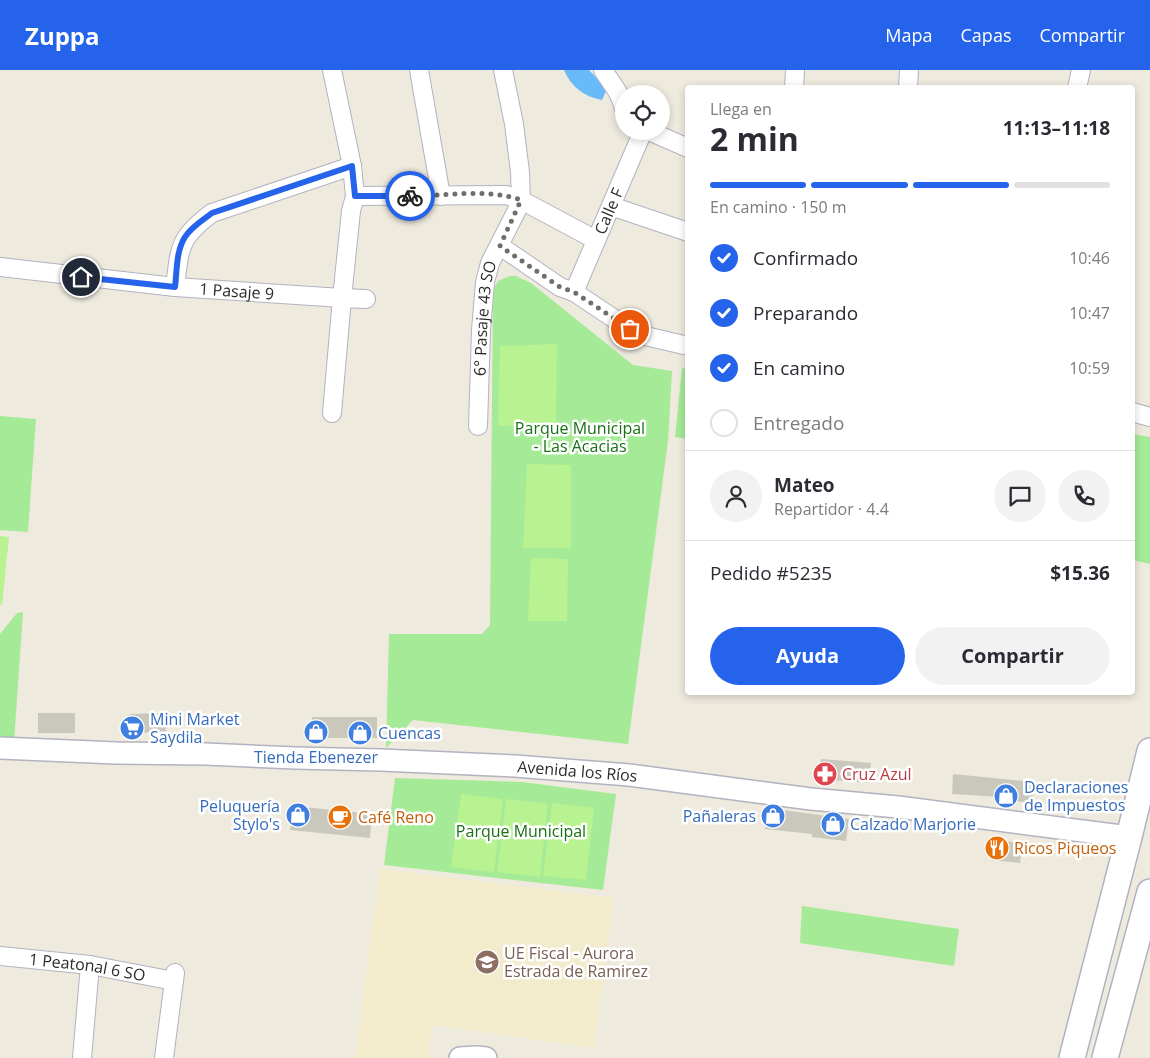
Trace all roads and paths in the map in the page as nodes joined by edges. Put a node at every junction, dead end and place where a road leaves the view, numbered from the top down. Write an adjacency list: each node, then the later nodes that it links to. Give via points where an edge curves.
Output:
1 (332, 70): 15 (street)
2 (419, 70): 17 (street)
3 (503, 70): 18 (street, 6° Pasaje 43 SO, via 514,124)
4 (602, 70): 11 (street)
5 (794, 70): 8 (street)
6 (910, 70): 9 (street)
7 (1081, 70): 10 (street)
8 (794, 85)
9 (908, 85)
10 (1078, 85)
11 (615, 87)
12 (639, 140): 19 (street, Calle F)
13 (670, 140): 14 (street)
14 (685, 147)
15 (352, 166): 16 (street); 24 (street, via 212,213 185,237)
16 (355, 196): 17 (street); 26 (street)
17 (441, 196): 18 (street, via 506,195)
18 (521, 200): 21 (street); 22 (street, 6° Pasaje 43 SO)
19 (611, 206): 20 (street); 21 (street, Calle F)
20 (685, 231)
21 (596, 240): 25 (street, Calle F)
22 (500, 246): 25 (street, via 560,287); 32 (street, 6° Pasaje 43 SO, via 490,263 485,282)
23 (0, 267): 24 (street, 1 Pasaje 9)
24 (175, 287): 26 (street, 1 Pasaje 9)
25 (574, 292): 28 (street, via 637,334)
26 (342, 298): 27 (street, 1 Pasaje 9); 29 (street)
27 (366, 298)
28 (685, 345)
29 (332, 413)
30 (1135, 413): 31 (street)
31 (1150, 417)
32 (478, 426)
33 (0, 748): 35 (street, Avenida los Ríos, via 382,760 629,775)
34 (1150, 751): 35 (main road)
35 (1140, 839): 41 (main road)
36 (1150, 892): 42 (main road)
37 (0, 956): 38 (street, 1 Peatonal 6 SO)
38 (90, 966): 39 (street); 40 (street, 1 Peatonal 6 SO, via 174,977)
39 (82, 1058)
40 (164, 1058)
41 (1072, 1058)
42 (1105, 1058)

